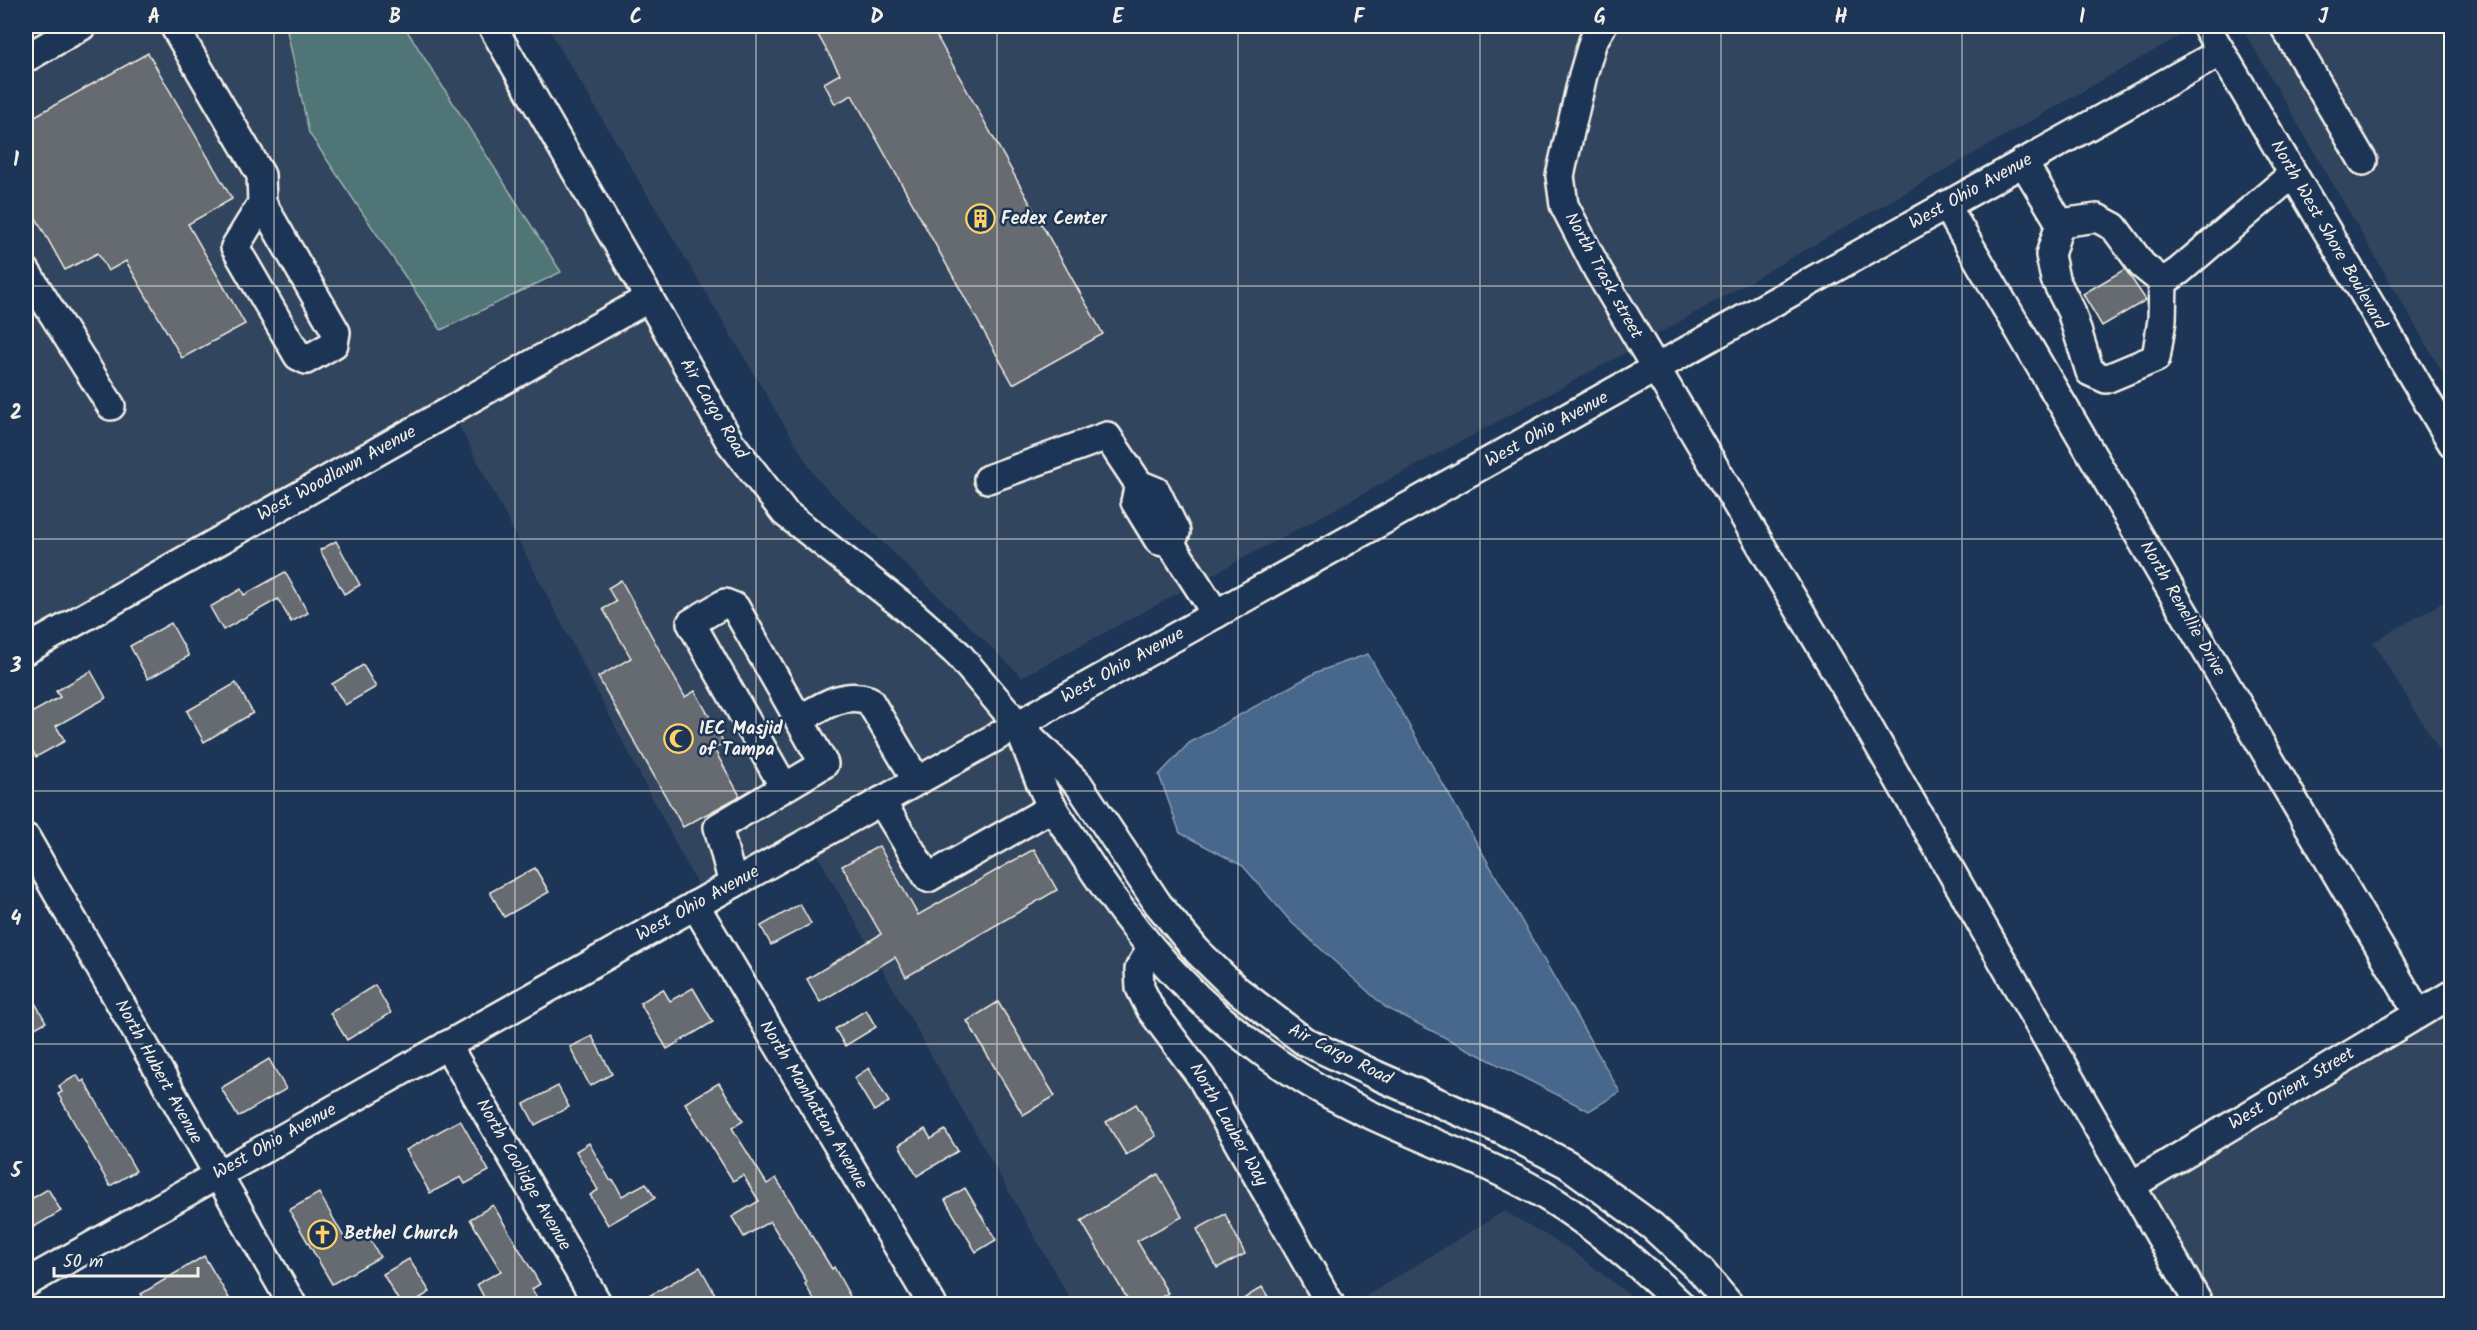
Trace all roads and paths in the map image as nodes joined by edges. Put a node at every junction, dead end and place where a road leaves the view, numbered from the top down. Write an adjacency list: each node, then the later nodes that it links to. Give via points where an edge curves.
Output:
1 (82, 26): 8 (street)
2 (174, 26): 12 (street, via 261,176)
3 (492, 26): 17 (street, Air Cargo Road)
4 (2206, 26): 7 (street, North West Shore Boulevard)
5 (2284, 26): 9 (street)
6 (1598, 33): 18 (street, North Trask street, via 1560,176 1564,206)
7 (2221, 52): 10 (street, West Ohio Avenue); 11 (street, North West Shore Boulevard)
8 (26, 58)
9 (2363, 161)
10 (2023, 162): 13 (street, West Ohio Avenue); 14 (street)
11 (2293, 174): 16 (street); 20 (street, North West Shore Boulevard)
12 (262, 203): 12 (street, via 235,247 298,356 306,360 334,344 336,332)
13 (1946, 205): 18 (street, West Ohio Avenue); 35 (street, North Renellie Drive)
14 (2060, 223): 16 (street, via 2097,218 2114,227 2142,265); 16 (street, via 2050,255 2055,279 2072,311 2090,372 2106,379 2156,358)
15 (26, 271): 19 (street)
16 (2163, 282)
17 (650, 298): 23 (street, West Woodlawn Avenue); 25 (street, Air Cargo Road, via 730,442 785,513 958,654)
18 (1655, 369): 22 (street, West Ohio Avenue); 38 (street, North Trask street, via 1857,707)
19 (111, 406)
20 (2451, 443)
21 (988, 479): 22 (street, via 1107,436 1139,484 1156,491 1176,532 1171,544)
22 (1216, 614): 25 (street, West Ohio Avenue)
23 (26, 650)
24 (799, 720): 26 (street, via 844,698 869,700); 27 (street, via 824,764); 27 (street, via 735,607 725,603 691,623)
25 (1018, 725): 26 (street, West Ohio Avenue); 29 (street, Air Cargo Road); 45 (street, Air Cargo Road, via 1079,785 1158,904 1197,951 1236,989 1304,1041 1567,1164 1652,1226 1701,1271)
26 (917, 781): 28 (street, West Ohio Avenue)
27 (784, 787): 31 (street, via 718,827)
28 (881, 801): 29 (street, via 928,878); 31 (street, West Ohio Avenue)
29 (1053, 807): 33 (street, Air Cargo Road, via 1108,895)
30 (26, 837): 37 (street, North Hubert Avenue)
31 (734, 884): 32 (street, West Ohio Avenue)
32 (695, 905): 36 (street, West Ohio Avenue); 42 (street, North Manhattan Avenue)
33 (1151, 949): 43 (street, North Lauber Way, via 1139,969 1140,988 1151,1010 1202,1077); 44 (street, Air Cargo Road, via 1227,1025 1271,1060 1349,1105 1538,1192 1599,1231)
34 (2451, 994): 35 (street, West Orient Street)
35 (2418, 1013): 38 (street, West Orient Street)
36 (447, 1045): 37 (street, West Ohio Avenue); 41 (street, North Coolidge Avenue)
37 (216, 1176): 39 (street, West Ohio Avenue); 40 (street, North Hubert Avenue)
38 (2132, 1185): 46 (street)
39 (26, 1283)
40 (292, 1305)
41 (598, 1305)
42 (932, 1305)
43 (1330, 1305)
44 (1680, 1305)
45 (1729, 1305)
46 (2199, 1305)

